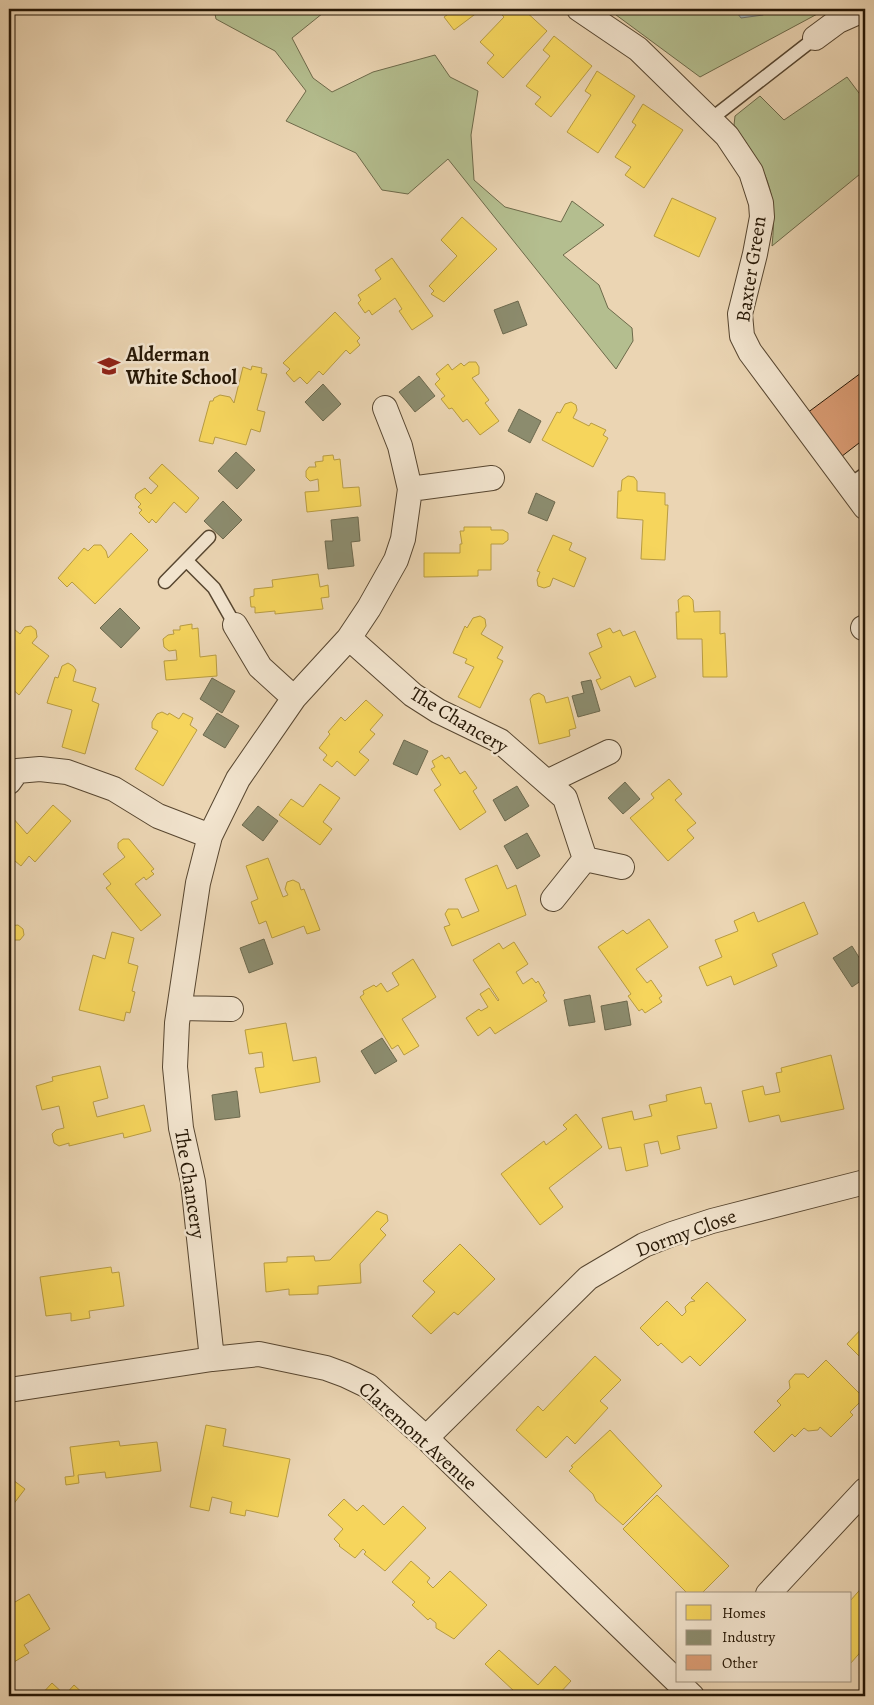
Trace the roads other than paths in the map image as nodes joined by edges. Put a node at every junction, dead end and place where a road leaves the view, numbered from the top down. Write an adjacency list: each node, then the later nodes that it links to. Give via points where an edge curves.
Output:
1 (579, 9): 5 (street, Baxter Green, via 638,49)
2 (865, 9): 3 (street)
3 (836, 15): 4 (street)
4 (815, 38): 5 (lane)
5 (712, 119): 8 (street, Baxter Green, via 740,153 762,203 760,234 740,314 742,336 750,352)
6 (385, 408): 9 (street, The Chancery, via 400,446)
7 (492, 478): 9 (street)
8 (857, 480): 10 (street, Baxter Green)
9 (410, 489): 15 (street, The Chancery, via 403,538 396,560 370,608)
10 (865, 507)
11 (209, 537): 12 (lane)
12 (186, 561): 13 (lane); 14 (lane, via 214,588)
13 (165, 582)
14 (234, 625): 16 (street, via 260,667)
15 (349, 638): 16 (street, The Chancery); 19 (street, The Chancery, via 413,695 438,712 500,741)
16 (294, 698): 20 (street, The Chancery, via 238,779)
17 (609, 752): 19 (street)
18 (11, 769): 20 (street, via 40,768 67,772 114,789 158,816)
19 (547, 782): 21 (street, The Chancery, via 565,798)
20 (210, 836): 24 (street, The Chancery, via 198,883)
21 (585, 859): 22 (street); 23 (street)
22 (622, 867)
23 (553, 899)
24 (180, 1008): 25 (street); 27 (street, The Chancery, via 176,1096 192,1182)
25 (231, 1009)
26 (865, 1182): 29 (street, Dormy Close, via 712,1221 644,1245 588,1278)
27 (212, 1359): 28 (street, Claremont Avenue); 29 (street, Claremont Avenue, via 259,1354 326,1368 368,1386)
28 (9, 1390)
29 (426, 1438): 32 (street, Claremont Avenue)
30 (865, 1490): 31 (street)
31 (770, 1592)
32 (676, 1678)

